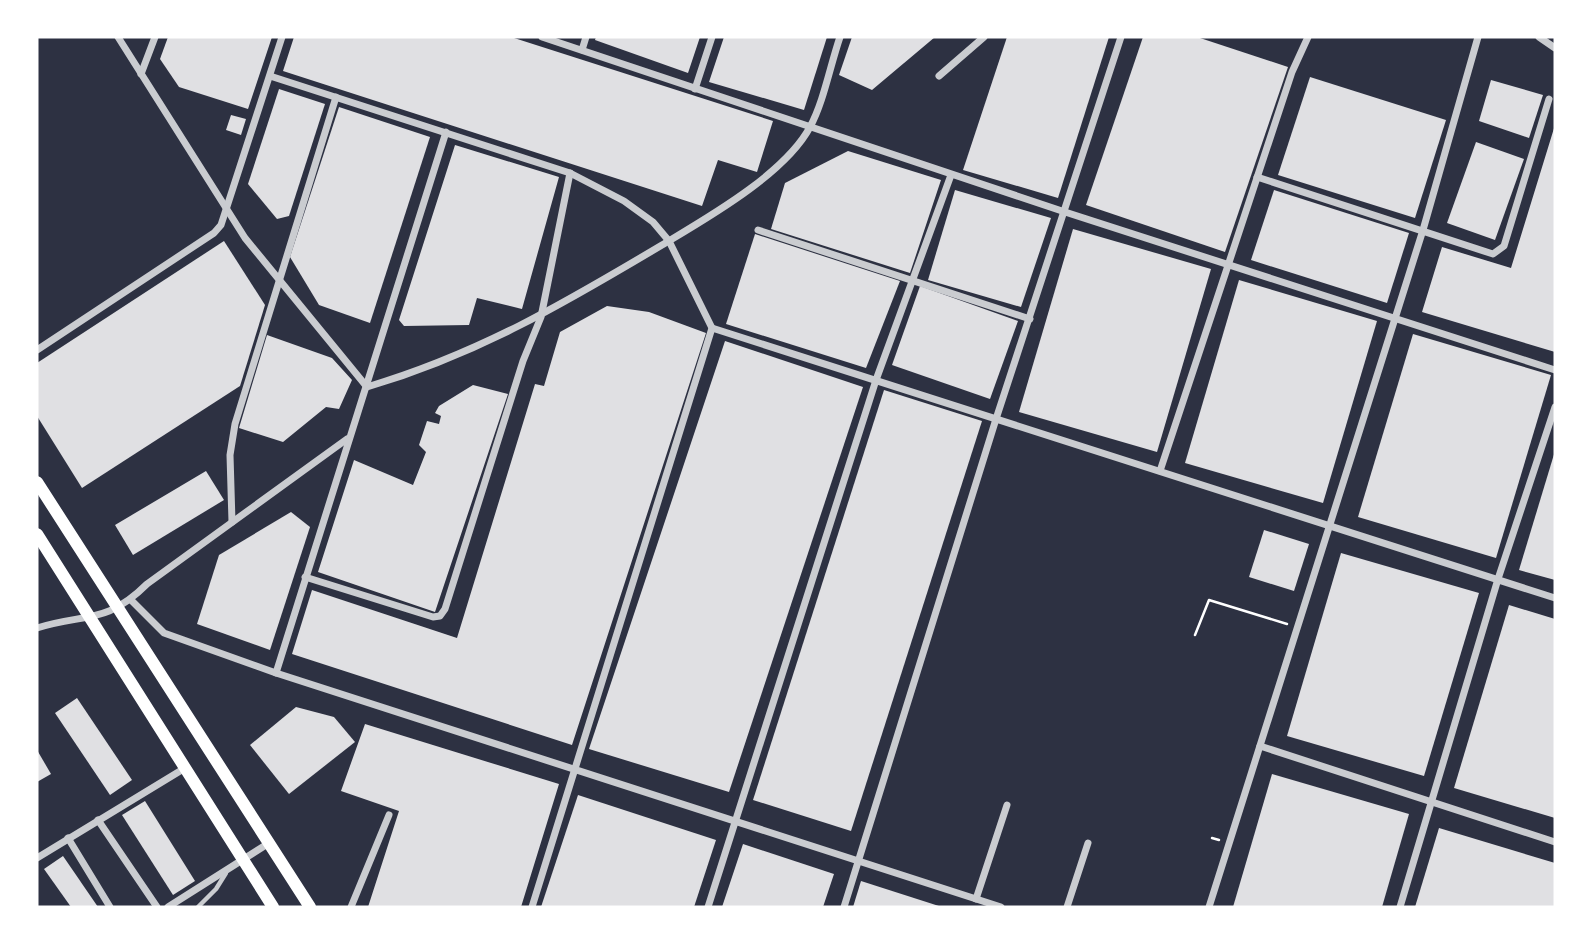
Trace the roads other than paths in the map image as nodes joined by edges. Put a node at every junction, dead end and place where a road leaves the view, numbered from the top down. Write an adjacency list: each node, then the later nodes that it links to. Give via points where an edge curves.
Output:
1 (118, 37): 15 (street)
2 (155, 37): 15 (street)
3 (282, 37): 16 (street)
4 (542, 37): 14 (street)
5 (586, 37): 14 (street)
6 (712, 37): 18 (street)
7 (840, 37): 21 (street)
8 (984, 37): 17 (street)
9 (1121, 37): 26 (street)
10 (1308, 37): 25 (street)
11 (1478, 37): 29 (street)
12 (1539, 37): 13 (street)
13 (1555, 48)
14 (582, 50): 18 (street)
15 (141, 74): 27 (street)
16 (270, 76): 19 (street); 27 (street)
17 (939, 76)
18 (695, 89): 21 (street)
19 (336, 97): 22 (street); 32 (street)
20 (1549, 99): 29 (street, via 1500,251 1493,254)
21 (810, 128): 24 (street); 30 (street, via 787,156 746,191)
22 (446, 132): 23 (street); 41 (street)
23 (570, 173): 30 (street, via 624,201 653,222); 34 (street)
24 (951, 174): 26 (street); 33 (street)
25 (1257, 177): 29 (street); 31 (street)
26 (1065, 212): 31 (street); 36 (street)
27 (227, 213): 32 (street); 38 (street, via 215,233)
28 (758, 230): 33 (street)
29 (1423, 230): 35 (street)
30 (669, 241): 34 (street); 37 (street)
31 (1228, 265): 35 (street); 45 (street)
32 (277, 281): 41 (street); 47 (street, via 235,424 230,455)
33 (913, 281): 36 (street); 40 (street)
34 (541, 317): 41 (street, via 413,374); 50 (street, via 440,616)
35 (1395, 318): 39 (street); 48 (street)
36 (1030, 319): 43 (street)
37 (712, 328): 40 (street); 60 (street)
38 (37, 350)
39 (1555, 370)
40 (876, 380): 43 (street); 65 (street)
41 (367, 387): 44 (street)
42 (1555, 407): 51 (street)
43 (996, 419): 45 (street); 72 (street)
44 (348, 439): 47 (street); 50 (street)
45 (1160, 471): 48 (street)
46 (37, 482): 54 (main road)
47 (232, 522): 53 (street)
48 (1329, 526): 51 (street); 58 (street)
49 (37, 534): 55 (main road)
50 (305, 577): 57 (street)
51 (1497, 579): 52 (street); 61 (street)
52 (1555, 598)
53 (131, 600): 54 (street); 57 (street, via 164,634)
54 (116, 609): 55 (street); 68 (main road)
55 (91, 619): 56 (street); 59 (main road)
56 (37, 628)
57 (276, 673): 60 (street)
58 (1260, 746): 61 (street); 87 (street)
59 (185, 768): 64 (street); 71 (main road)
60 (577, 769): 65 (street); 82 (street)
61 (1433, 803): 67 (street); 88 (street)
62 (1007, 804): 74 (street)
63 (389, 815): 81 (street)
64 (98, 820): 66 (street); 76 (street)
65 (736, 820): 72 (street); 83 (street)
66 (68, 838): 70 (street); 75 (street)
67 (1555, 842)
68 (269, 843): 71 (street); 80 (main road)
69 (1088, 843): 86 (street)
70 (37, 858)
71 (243, 859): 73 (street); 79 (main road)
72 (859, 860): 74 (street); 84 (street)
73 (228, 869): 77 (street); 78 (lane)
74 (976, 899): 85 (street)
75 (110, 907)
76 (156, 907)
77 (168, 907)
78 (198, 907)
79 (274, 907)
80 (310, 907)
81 (351, 907)
82 (532, 907)
83 (708, 907)
84 (844, 907)
85 (1001, 907)
86 (1067, 907)
87 (1209, 907)
88 (1400, 907)

